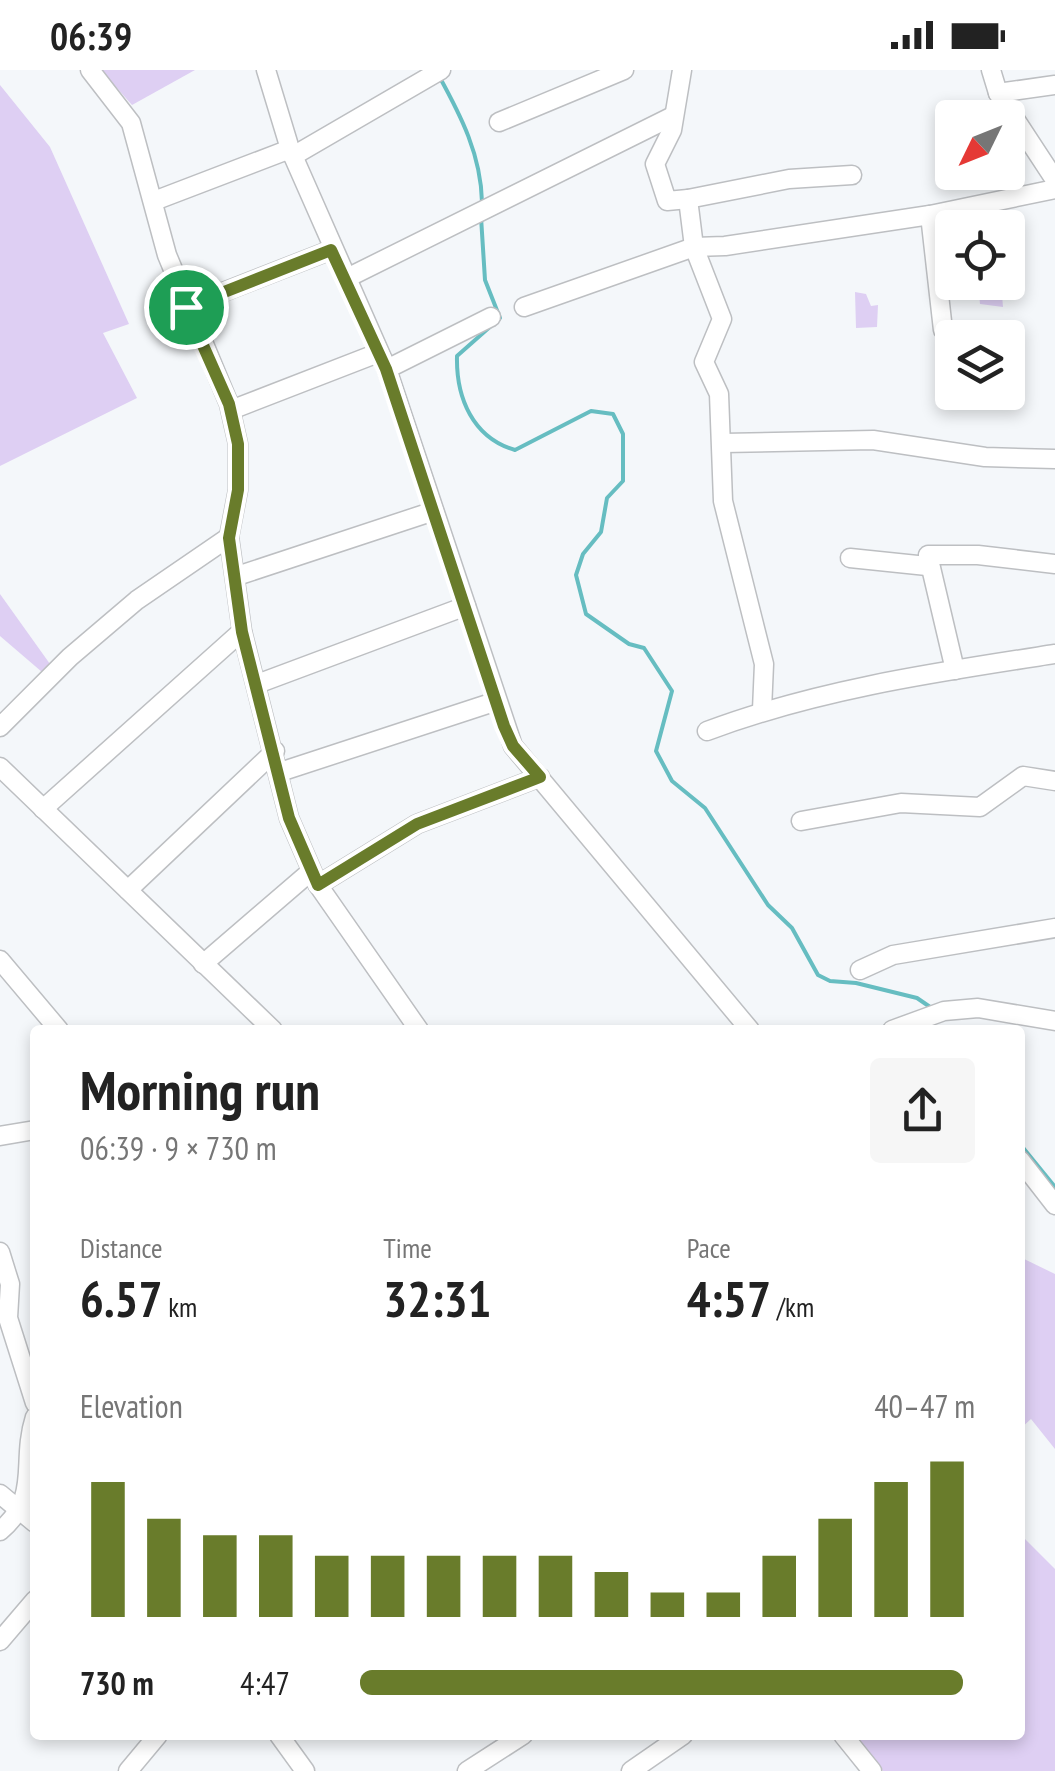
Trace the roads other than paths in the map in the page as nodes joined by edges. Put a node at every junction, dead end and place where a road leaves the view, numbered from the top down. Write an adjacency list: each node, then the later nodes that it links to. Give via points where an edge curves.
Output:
1 (90, 70): 16 (street, via 132,123)
2 (266, 70): 11 (street)
3 (624, 70): 10 (street)
4 (682, 70): 9 (street)
5 (991, 70): 8 (street)
6 (435, 73): 11 (street)
7 (1055, 85): 8 (street)
8 (998, 93): 13 (street)
9 (672, 118): 15 (street, via 654,164 667,201); 20 (street)
10 (499, 122)
11 (292, 152): 16 (street); 19 (street)
12 (852, 175): 15 (street)
13 (1055, 180)
14 (1055, 189): 17 (street)
15 (688, 198): 18 (street)
16 (154, 200): 21 (street)
17 (930, 215): 18 (street); 24 (street)
18 (694, 247): 22 (street); 27 (street, via 722,319 704,362 719,394)
19 (331, 250): 20 (street); 21 (street)
20 (347, 278): 25 (street)
21 (186, 307): 26 (street)
22 (524, 308)
23 (490, 317): 25 (street)
24 (943, 320)
25 (382, 361): 26 (street); 29 (street)
26 (230, 410): 30 (street, via 238,475)
27 (723, 443): 28 (street, via 873,440 985,457); 41 (street, via 723,501 764,664)
28 (1055, 459)
29 (434, 511): 34 (street); 35 (street)
30 (229, 538): 34 (street); 42 (street, via 137,600)
31 (850, 558): 33 (street)
32 (1055, 564): 33 (street, via 947,554 928,555)
33 (927, 566): 38 (street)
34 (236, 576): 36 (street)
35 (466, 606): 39 (street); 40 (street)
36 (242, 632): 39 (street); 49 (street)
37 (1055, 654): 38 (street)
38 (955, 670): 41 (street)
39 (257, 684): 44 (street)
40 (497, 702): 46 (street); 47 (street, via 513,746)
41 (762, 710): 43 (street)
42 (0, 727)
43 (707, 731)
44 (276, 751): 46 (street); 52 (street)
45 (0, 768): 49 (street)
46 (280, 772): 51 (street, via 289,818)
47 (540, 777): 51 (street, via 417,824); 62 (street)
48 (1055, 781): 50 (street, via 1023,776 980,807 901,803)
49 (43, 808): 52 (street)
50 (801, 821)
51 (314, 878): 55 (street); 61 (street)
52 (128, 890): 55 (street)
53 (1055, 928): 56 (street, via 893,956)
54 (0, 960): 59 (street)
55 (203, 964): 60 (street)
56 (860, 970)
57 (933, 1019): 58 (street, via 978,1008)
58 (1055, 1021)
59 (55, 1025)
60 (268, 1025)
61 (416, 1025)
62 (746, 1025)
63 (30, 1131): 64 (street)
64 (0, 1136)
65 (1025, 1166): 66 (street)
66 (1055, 1205)
67 (0, 1252): 68 (street, via 10,1284)
68 (4, 1314): 69 (street)
69 (30, 1389)
70 (30, 1432): 72 (street)
71 (0, 1494): 72 (street)
72 (28, 1518): 73 (street)
73 (0, 1532)
74 (30, 1606): 75 (street)
75 (0, 1641)
76 (154, 1740): 81 (street)
77 (288, 1740): 82 (street)
78 (515, 1740): 83 (street)
79 (676, 1740): 84 (street)
80 (847, 1740): 85 (street)
81 (128, 1771)
82 (304, 1771)
83 (467, 1771)
84 (630, 1771)
85 (872, 1771)

